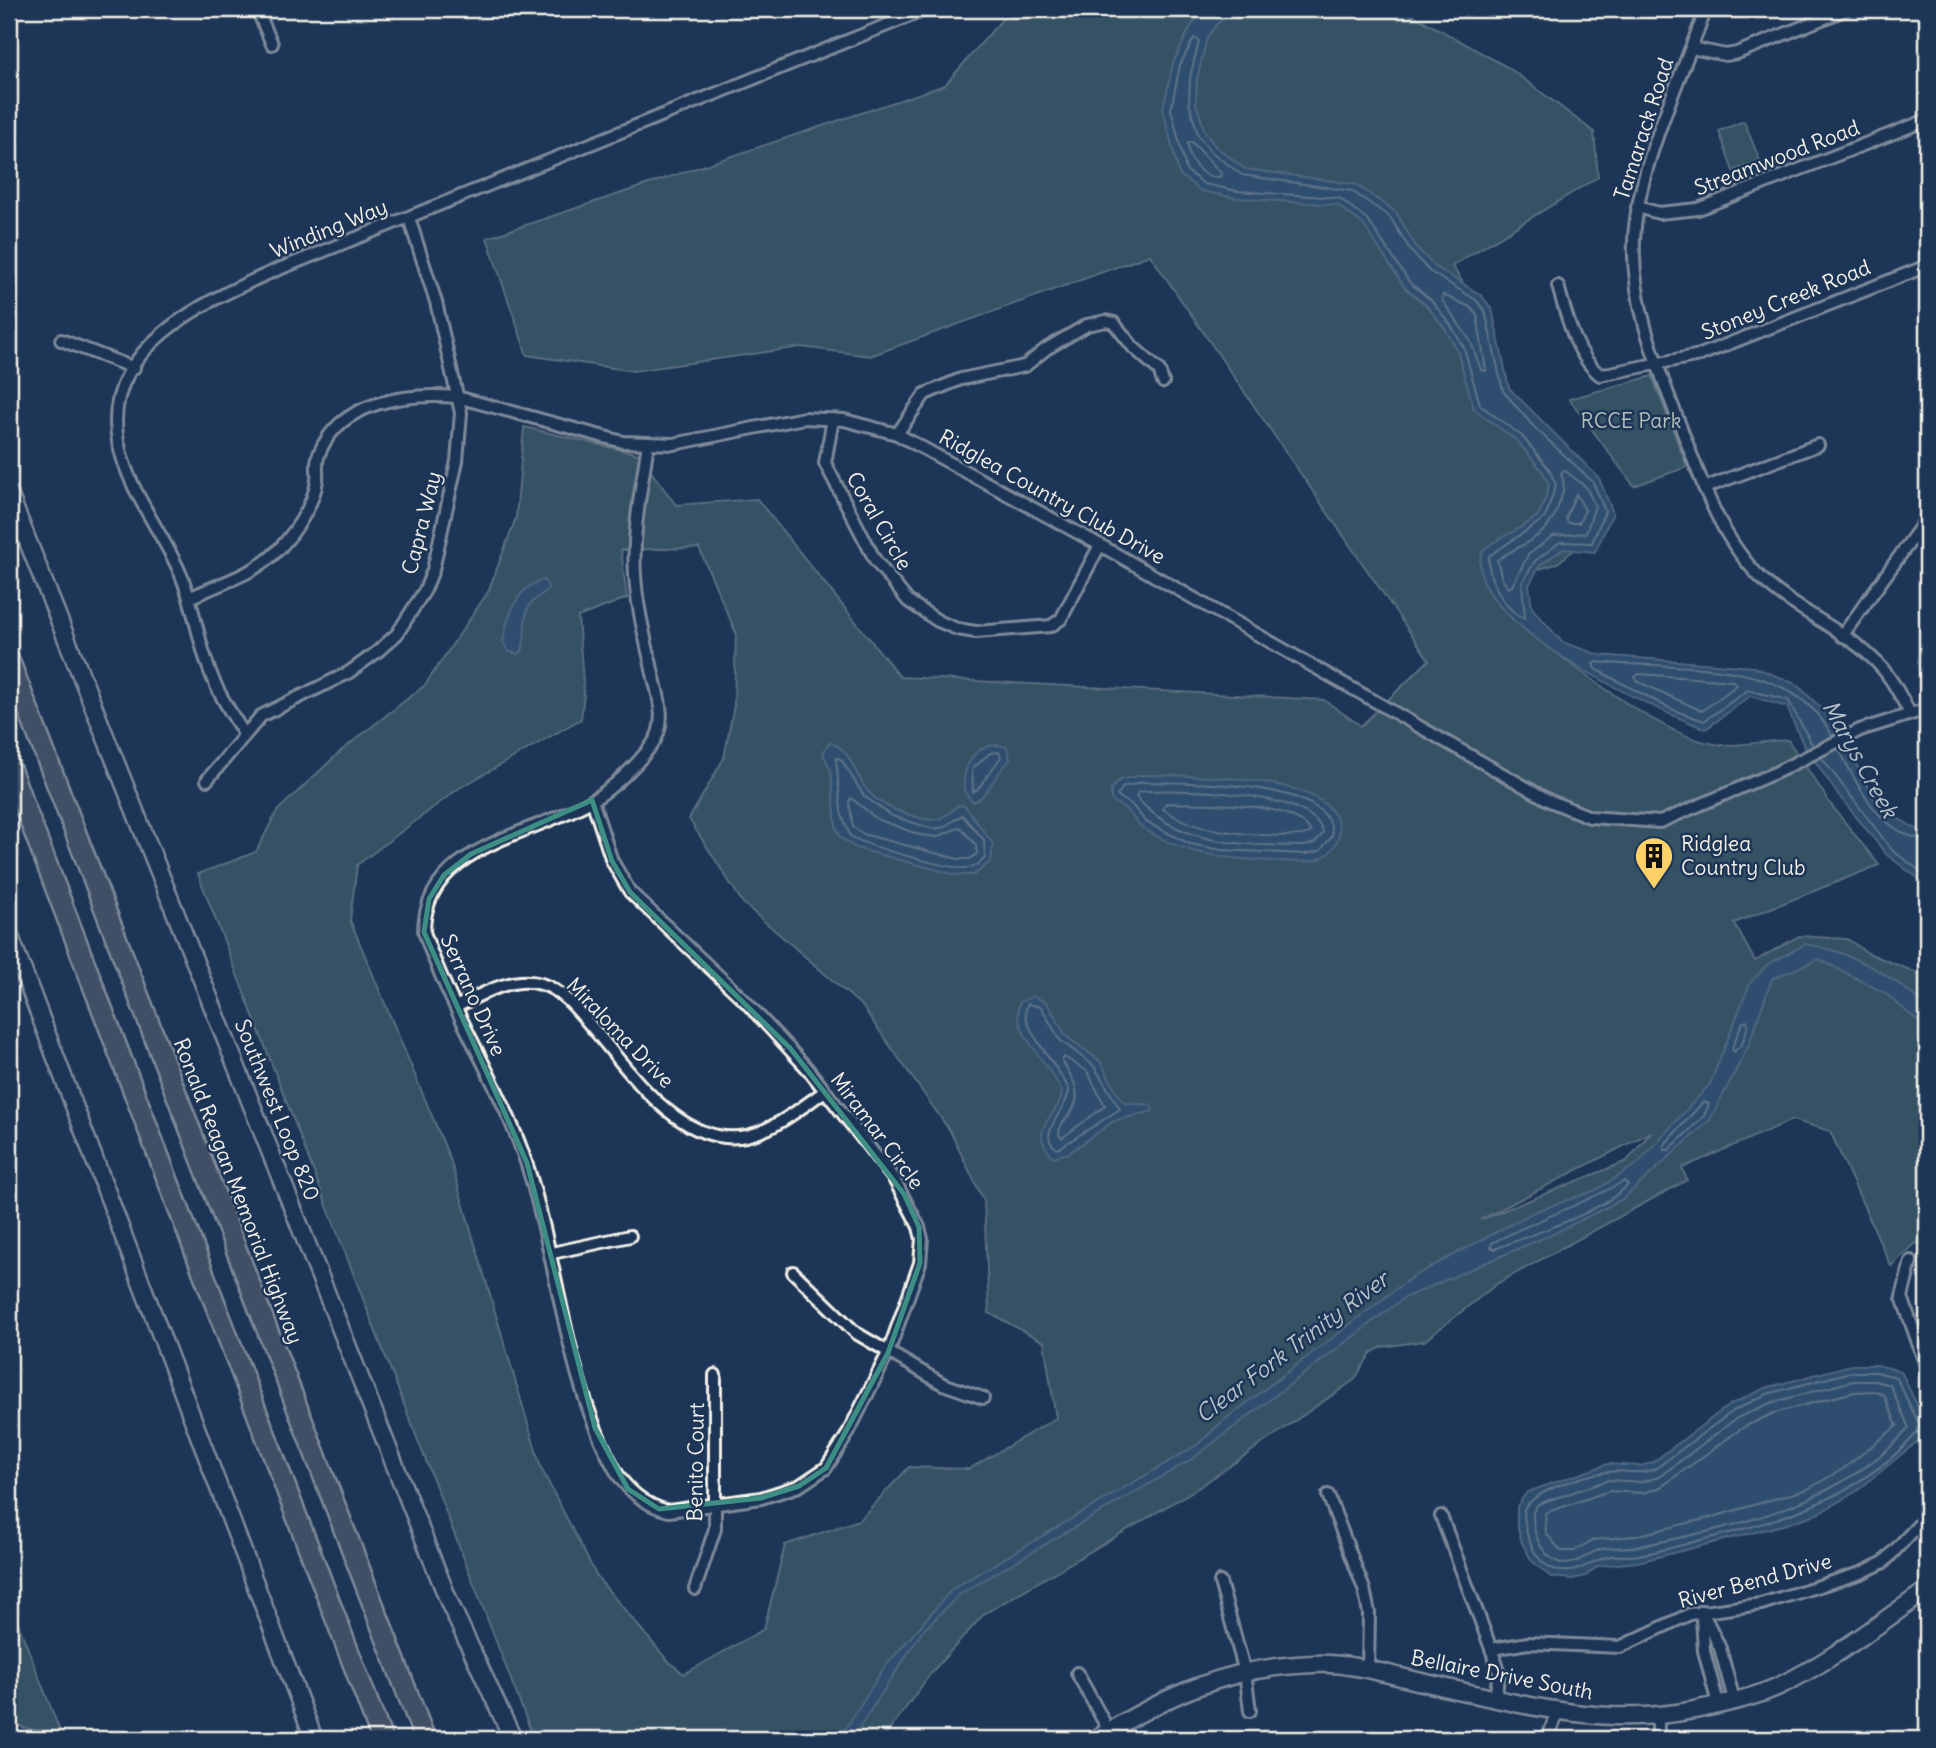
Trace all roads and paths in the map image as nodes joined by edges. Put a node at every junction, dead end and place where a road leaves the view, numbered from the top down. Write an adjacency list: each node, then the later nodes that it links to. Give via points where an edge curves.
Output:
1 (257, 9): 5 (street)
2 (927, 9): 9 (street, Winding Way)
3 (1706, 9): 6 (street, Tamarack Road)
4 (1847, 9): 6 (street, via 1737,54)
5 (272, 44)
6 (1692, 48): 8 (street, Tamarack Road)
7 (1927, 120): 8 (street, Streamwood Road, via 1698,209 1659,213)
8 (1637, 207): 13 (street, Tamarack Road, via 1635,268)
9 (409, 218): 14 (street, Winding Way, via 199,306 159,336); 16 (street, Capra Way, via 436,302)
10 (1927, 266): 13 (street, Stoney Creek Road, via 1700,355)
11 (1558, 286): 13 (street, Stoney Creek Road, via 1572,328 1600,375)
12 (61, 340): 14 (street)
13 (1657, 365): 21 (street, Tamarack Road)
14 (134, 368): 25 (street, Winding Way, via 118,404 118,442 128,473 177,566)
15 (1163, 382): 18 (street, via 1159,370 1114,323 1106,321 1087,325 1025,366 961,379 925,394)
16 (457, 397): 19 (street, Ridglea Country Club Drive, via 623,442); 25 (street, Ridglea Country Club Drive, via 392,399 342,423 318,455 317,480 302,517 273,555); 30 (street, Capra Way, via 461,413 457,461 425,590 397,634 377,652 348,673 270,711)
17 (833, 419): 18 (street, Ridglea Country Club Drive); 19 (street, Ridglea Country Club Drive, via 781,420 674,444); 24 (street, Coral Circle, via 825,463 842,502 890,580 908,601 938,621 975,632 1051,626 1061,619)
18 (897, 434): 24 (street, Ridglea Country Club Drive)
19 (648, 443): 34 (street, Serrano Drive, via 635,536 635,572 662,720 652,745)
20 (1818, 445): 21 (street)
21 (1704, 488): 26 (street, Tamarack Road, via 1726,533 1757,575)
22 (9, 494): 68 (street, Southwest Loop 820, via 450,1604)
23 (1927, 518): 26 (street)
24 (1100, 545): 29 (street, Ridglea Country Club Drive, via 1575,813 1610,821 1660,822 1860,730)
25 (188, 598): 30 (street, Winding Way, via 207,664)
26 (1842, 636): 29 (street, Tamarack Road, via 1881,667)
27 (9, 660): 67 (highway, Ronald Reagan Memorial Highway)
28 (1927, 709): 29 (street, Ridglea Country Club Drive)
29 (1910, 713)
30 (244, 734): 32 (street, Capra Way)
31 (9, 766): 36 (highway)
32 (206, 780)
33 (9, 797): 36 (highway, via 66,945)
34 (592, 800): 37 (street, Serrano Drive, via 471,855 435,887 424,932); 38 (street, Miramar Circle, via 612,861 630,892 744,1000)
35 (9, 934): 65 (street)
36 (82, 958): 66 (highway)
37 (456, 1007): 38 (street, Miraloma Drive, via 500,987 541,983 583,1016 659,1102 692,1128 712,1135 729,1138 762,1131); 40 (street, Serrano Drive, via 527,1163)
38 (824, 1091): 43 (street, Miramar Circle, via 894,1178 919,1227 920,1263)
39 (629, 1236): 40 (street)
40 (552, 1254): 48 (street, Serrano Drive, via 586,1403 614,1468 628,1489 659,1509)
41 (1911, 1261): 44 (street, via 1902,1297)
42 (793, 1272): 43 (street, via 856,1332)
43 (888, 1353): 46 (street, via 943,1384); 48 (street, Miramar Circle, via 826,1468 799,1486 761,1498)
44 (1927, 1369)
45 (715, 1375): 48 (street, Benito Court)
46 (983, 1398)
47 (1328, 1495): 56 (street, via 1364,1589 1369,1613)
48 (715, 1504): 52 (street, Benito Court, via 715,1529)
49 (1441, 1516): 55 (street)
50 (1927, 1516): 54 (street, River Bend Drive, via 1884,1562 1861,1573 1761,1604)
51 (1220, 1582): 57 (street)
52 (695, 1589)
53 (1927, 1590): 60 (street, Bellaire Drive South, via 1831,1657 1781,1685)
54 (1702, 1611): 55 (street, River Bend Drive, via 1620,1647 1528,1643); 60 (street, via 1720,1648); 60 (street, via 1703,1651)
55 (1492, 1649): 59 (street, via 1499,1672)
56 (1368, 1670): 57 (street, Bellaire Drive South, via 1315,1663); 59 (street, Bellaire Drive South)
57 (1245, 1672): 61 (street); 64 (street, Bellaire Drive South, via 1207,1681)
58 (1077, 1673): 64 (street)
59 (1495, 1698): 62 (street, Bellaire Drive South)
60 (1726, 1702): 63 (street, Bellaire Drive South)
61 (1250, 1711)
62 (1558, 1712): 63 (street, Bellaire Drive South); 69 (street)
63 (1658, 1713): 70 (street)
64 (1102, 1735)
65 (314, 1739)
66 (382, 1739)
67 (425, 1739)
68 (513, 1739)
69 (1547, 1739)
70 (1658, 1739)

